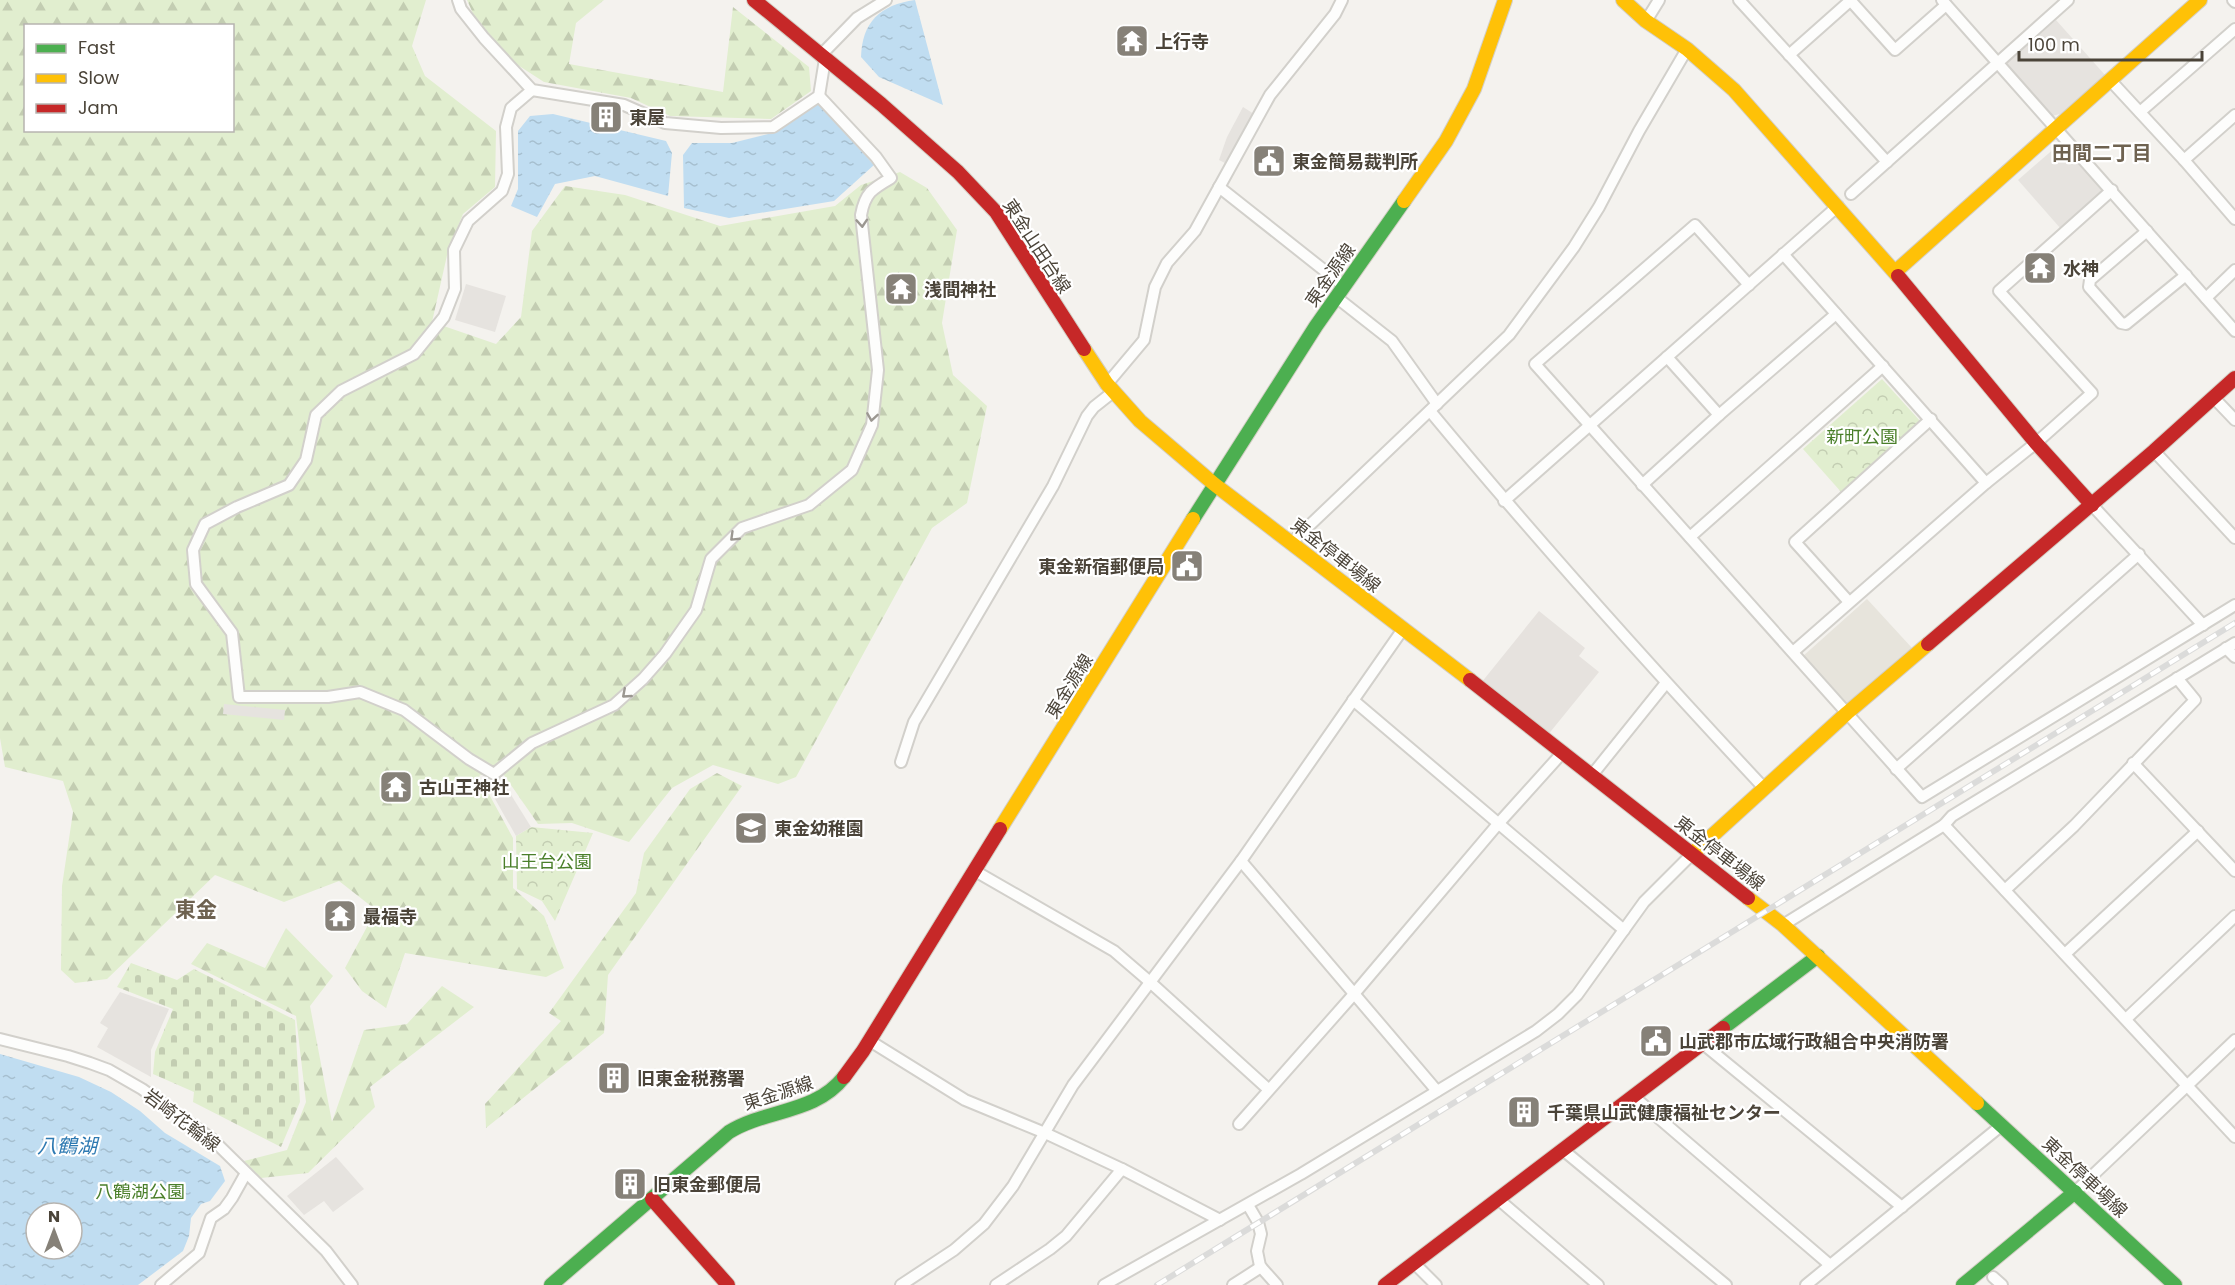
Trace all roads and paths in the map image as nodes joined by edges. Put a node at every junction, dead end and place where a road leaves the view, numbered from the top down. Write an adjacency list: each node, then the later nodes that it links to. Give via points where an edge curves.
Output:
1 (458, 0): 20 (street, via 484,38)
2 (754, 0): 17 (main road, 東金山田台線)
3 (886, 0): 17 (street, via 857,18)
4 (1342, 0): 27 (street, via 1270,95)
5 (1505, 0): 38 (main road, 東金源線, via 1478,79 1446,141)
6 (1623, 0): 13 (main road)
7 (1659, 0): 13 (street)
8 (1739, 0): 16 (street)
9 (1851, 0): 12 (street, via 1895,50); 16 (street)
10 (2068, 0): 18 (street)
11 (2200, 0): 19 (main road)
12 (1944, 2): 18 (street)
13 (1646, 21): 15 (main road)
14 (2235, 29): 22 (street)
15 (1687, 48): 30 (main road, via 1734,90); 47 (street, via 1574,247 1509,335)
16 (1789, 55): 26 (street)
17 (823, 57): 21 (street); 45 (main road, 東金山田台線, via 958,172 996,212)
18 (1998, 63): 24 (street); 26 (street)
19 (2110, 80): 22 (street); 24 (main road)
20 (532, 90): 21 (street, via 624,105 665,123 722,128 773,127); 21 (street, one-way to 20, via 891,178 864,199 861,215 878,370 872,425 852,470 809,505 742,528 711,559 696,609 643,679 614,705 532,743 494,774 404,710 360,692 328,697 239,697 232,633 196,584 193,550 205,524 289,485 306,460 316,415 341,391 414,354 444,317 454,289 454,250 468,221 502,191 508,174 506,127 511,108)
21 (819, 96)
22 (2140, 112): 25 (street)
23 (2235, 115): 25 (street)
24 (2056, 128): 28 (street); 35 (main road)
25 (2184, 160): 31 (street)
26 (1887, 162): 29 (street)
27 (1219, 188): 38 (street); 45 (street, via 1195,231 1167,263 1155,287 1144,340)
28 (2112, 190): 32 (street); 52 (street, via 1999,291 2092,393)
29 (1851, 194)
30 (1838, 206): 33 (street); 35 (main road)
31 (2235, 219)
32 (2147, 231): 36 (street); 36 (street, via 2090,280 2089,287 2126,324)
33 (1783, 254): 37 (street); 40 (street)
34 (2235, 270): 39 (street)
35 (1895, 272): 52 (main road)
36 (2186, 275): 39 (street)
37 (1749, 285): 42 (street); 51 (street, via 1695,225 1534,364)
38 (1340, 291): 47 (street, via 1392,341); 55 (main road, 東金源線)
39 (2206, 298): 41 (street)
40 (1836, 314): 43 (street); 48 (street)
41 (2235, 331)
42 (1667, 357): 48 (street); 51 (street)
43 (1883, 366): 49 (street); 59 (street)
44 (2235, 378): 46 (main road)
45 (1110, 388): 55 (main road, 東金山田台線, via 1140,422); 75 (street, via 1088,416 1027,532 914,722)
46 (2214, 398): 50 (street); 53 (main road)
47 (1433, 408): 57 (street); 61 (street)
48 (1719, 415): 56 (street)
49 (1931, 419): 54 (street); 63 (street, via 1795,542)
50 (2235, 420)
51 (1590, 426): 56 (street); 57 (street)
52 (2036, 443): 54 (street); 58 (main road)
53 (2154, 451): 58 (main road); 60 (street)
54 (1986, 483): 63 (street)
55 (1214, 484): 61 (main road, 東金停車場線); 85 (main road, 東金源線)
56 (1642, 485): 59 (street)
57 (1504, 501): 71 (street)
58 (2092, 505): 62 (street); 73 (main road)
59 (1689, 537): 68 (street)
60 (2235, 538)
61 (1291, 543): 66 (main road, 東金停車場線)
62 (2139, 554): 65 (street); 77 (street)
63 (1849, 602): 68 (street)
64 (2235, 605): 65 (street)
65 (2203, 625): 77 (street, via 1922,797)
66 (1402, 629): 72 (street); 74 (main road, 東金停車場線)
67 (2231, 645): 69 (street); 70 (street)
68 (1792, 652): 73 (street)
69 (2235, 657)
70 (2177, 678): 76 (street, via 2195,700); 81 (street, via 1952,816)
71 (1666, 683): 78 (street); 79 (street)
72 (1353, 700): 80 (street); 84 (street)
73 (1847, 713): 77 (street); 79 (main road)
74 (1563, 752): 78 (main road, 東金停車場線); 80 (street)
75 (901, 762)
76 (2133, 763): 82 (street); 87 (street, via 2074,826)
77 (1896, 769)
78 (1593, 775): 83 (main road, 東金停車場線)
79 (1764, 788): 83 (main road)
80 (1498, 824): 90 (street); 94 (street)
81 (1944, 825): 87 (street); 89 (street)
82 (2198, 831): 86 (street); 91 (street)
83 (1692, 854): 89 (main road, 東金停車場線); 90 (street, via 1644,902)
84 (1241, 861): 93 (street); 94 (street)
85 (975, 871): 93 (street, via 1114,951); 98 (main road, 東金源線)
86 (2235, 871)
87 (2005, 890): 91 (street)
88 (2235, 916): 95 (street)
89 (1783, 925): 92 (main road, 東金停車場線)
90 (1624, 930): 102 (street, via 1596,971 1558,1014)
91 (2065, 954): 95 (street)
92 (1818, 956): 99 (main road); 105 (main road, 東金停車場線)
93 (1150, 982): 101 (street); 106 (street, via 1073,1085)
94 (1354, 994): 101 (street); 102 (street)
95 (2126, 1019): 100 (street)
96 (0, 1040): 110 (street, 岩崎花輪線, via 109,1070 212,1139)
97 (2235, 1040): 100 (street)
98 (870, 1041): 106 (street, via 965,1100); 112 (main road, 東金源線, via 825,1096 738,1126)
99 (1702, 1043): 103 (main road); 115 (street)
100 (2187, 1085): 107 (street); 111 (street)
101 (1268, 1089): 104 (street)
102 (1437, 1091): 114 (street)
103 (1634, 1096): 108 (main road); 118 (street)
104 (1239, 1124)
105 (2002, 1125): 111 (main road, 東金停車場線); 115 (street)
106 (1045, 1133): 109 (street); 124 (street, via 984,1224)
107 (2235, 1137)
108 (1563, 1150): 113 (main road); 132 (street)
109 (1122, 1169): 116 (street); 125 (street, via 1066,1236)
110 (246, 1173): 120 (street, via 224,1209 211,1218 199,1253); 121 (street, 岩崎花輪線, via 326,1251)
111 (2075, 1192): 134 (main road); 135 (main road, 東金停車場線)
112 (652, 1199): 122 (main road, 東金源線); 123 (main road)
113 (1498, 1199): 117 (main road); 131 (street)
114 (1248, 1204): 116 (street); 119 (street, via 1261,1234 1257,1251)
115 (1902, 1207): 118 (street)
116 (1220, 1220): 126 (street)
117 (1414, 1263): 129 (main road); 130 (street)
118 (1830, 1265): 133 (street)
119 (1261, 1268): 127 (street); 128 (street)
120 (161, 1285)
121 (352, 1285)
122 (550, 1285)
123 (728, 1285)
124 (902, 1285)
125 (996, 1285)
126 (1104, 1285)
127 (1233, 1285)
128 (1277, 1285)
129 (1385, 1285)
130 (1436, 1285)
131 (1598, 1285)
132 (1726, 1285)
133 (1806, 1285)
134 (1963, 1285)
135 (2175, 1285)

